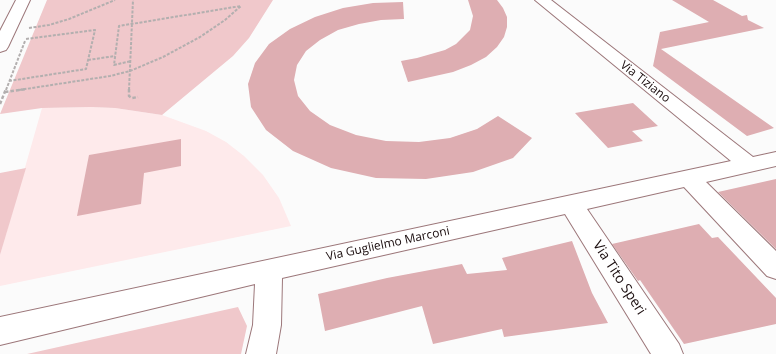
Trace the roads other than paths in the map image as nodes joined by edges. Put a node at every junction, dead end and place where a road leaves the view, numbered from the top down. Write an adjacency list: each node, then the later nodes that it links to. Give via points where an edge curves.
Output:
1 (23, 0): 3 (street)
2 (542, 0): 5 (street, Via Tiziano)
3 (0, 47)
4 (776, 159): 5 (street, Via Guglielmo Marconi)
5 (749, 165): 6 (street, Via Guglielmo Marconi)
6 (688, 178): 7 (street, Via Guglielmo Marconi); 8 (street)
7 (570, 203): 9 (street, Via Guglielmo Marconi); 12 (street, Via Tito Speri)
8 (776, 268)
9 (268, 270): 10 (street, Via Guglielmo Marconi); 11 (street, via 267,325)
10 (0, 331)
11 (261, 354)
12 (668, 354)

